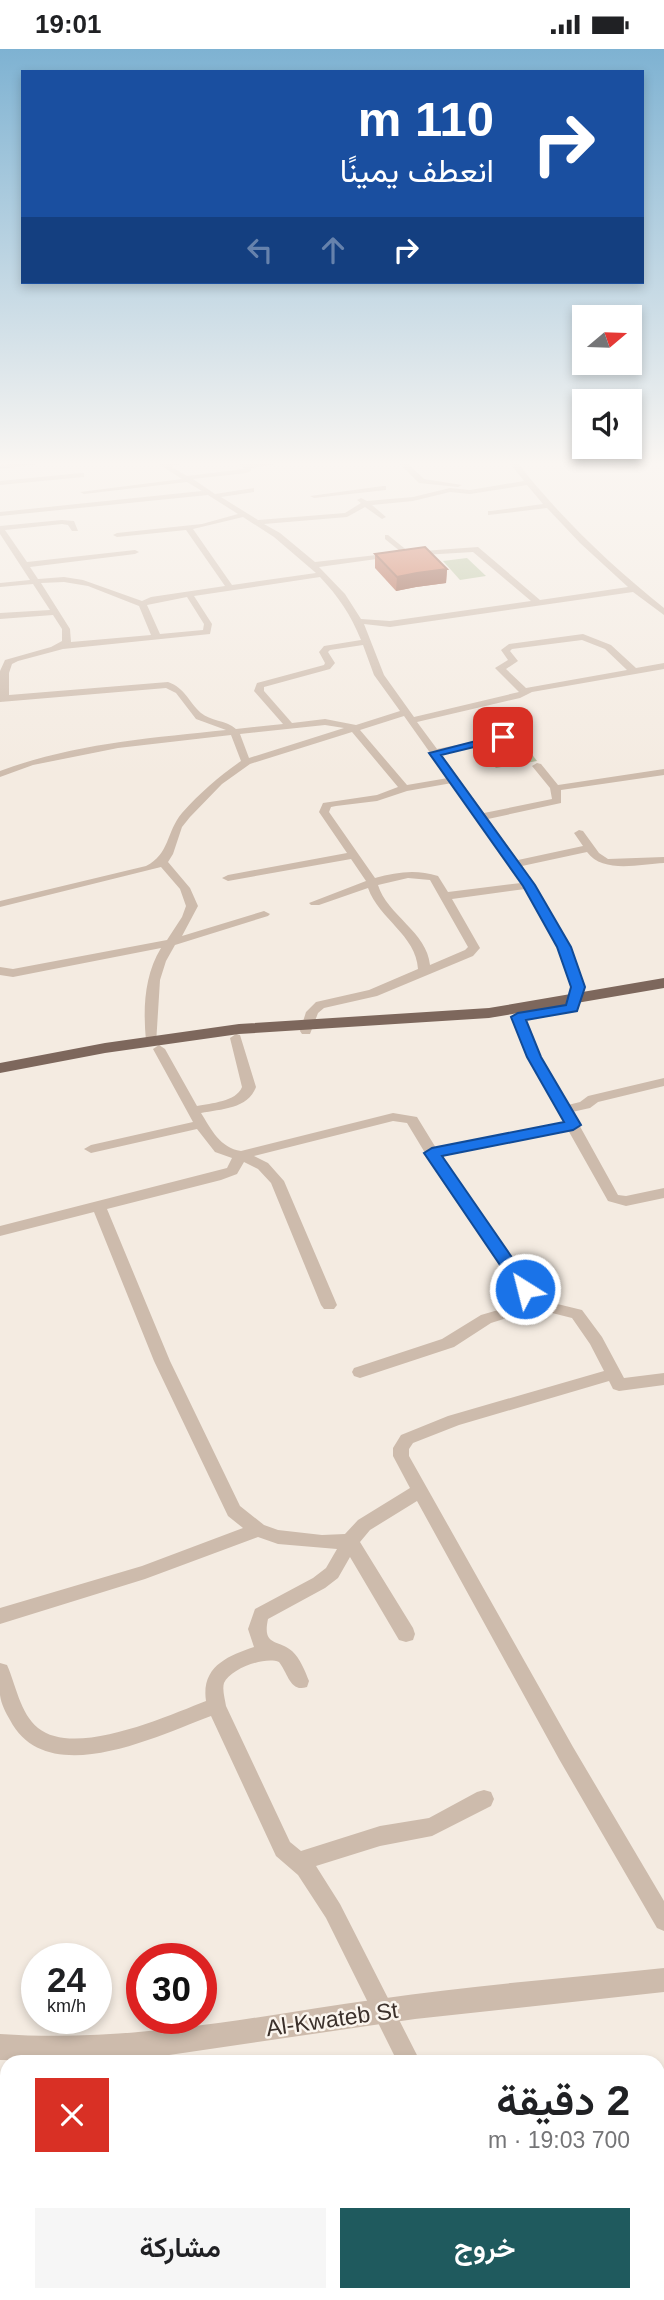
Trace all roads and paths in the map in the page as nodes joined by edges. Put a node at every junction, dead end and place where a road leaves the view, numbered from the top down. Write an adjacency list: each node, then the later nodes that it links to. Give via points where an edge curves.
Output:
1 (25, 566): 7 (street)
2 (215, 566): 9 (street)
3 (314, 566): 6 (street)
4 (495, 566): 12 (street)
5 (610, 566): 10 (street)
6 (322, 574): 9 (street); 17 (street)
7 (35, 583): 8 (street); 13 (street, via 84,582); 14 (street)
8 (0, 585)
9 (230, 588): 11 (street)
10 (634, 589): 12 (street); 15 (street)
11 (190, 596): 13 (street); 19 (street, via 209,629)
12 (537, 602): 18 (street)
13 (143, 604): 19 (street)
14 (57, 611): 16 (street); 21 (street, via 68,635)
15 (664, 612)
16 (0, 616)
17 (358, 621): 18 (street); 20 (street)
18 (390, 624): 20 (street)
19 (157, 638): 21 (street)
20 (365, 638): 26 (street, via 379,675); 27 (street, via 327,648 323,652 330,663 327,667 260,685 259,691)
21 (62, 646): 25 (street, via 8,662)
22 (664, 666): 23 (street)
23 (634, 671): 24 (street); 24 (street, via 608,647 583,637 507,648 513,661 500,668)
24 (525, 692): 26 (street)
25 (2, 699): 29 (street, via 168,685 179,691 199,717 220,721)
26 (409, 716): 28 (street); 31 (street)
27 (289, 725): 28 (street, via 325,722); 29 (street)
28 (353, 727): 32 (street); 37 (street)
29 (236, 734): 32 (street); 35 (street, via 118,745 30,763)
30 (503, 737): 31 (street)
31 (435, 753): 36 (street)
32 (246, 762): 44 (street, via 218,782 186,815)
33 (537, 766): 38 (street)
34 (664, 772): 38 (street)
35 (0, 774)
36 (454, 780): 37 (street); 39 (street)
37 (404, 788): 42 (street, via 325,808)
38 (555, 788): 39 (street, via 559,799 555,802)
39 (481, 817): 45 (street)
40 (579, 833): 41 (street)
41 (589, 848): 43 (street, via 606,862); 45 (street)
42 (354, 855): 46 (street); 47 (street)
43 (664, 860)
44 (162, 862): 51 (street, via 135,873); 53 (street, via 190,895 192,905)
45 (515, 864): 48 (street)
46 (228, 879)
47 (372, 883): 49 (street, via 423,874 434,877); 50 (street); 55 (street, via 376,899 415,945)
48 (529, 885): 49 (street); 58 (street, via 575,975)
49 (447, 896): 55 (street, via 474,949)
50 (315, 903)
51 (0, 904)
52 (264, 914): 53 (street)
53 (170, 943): 54 (street, via 13,973); 62 (street, via 155,976 149,1015)
54 (0, 971)
55 (424, 971): 60 (street, via 373,993 320,1005)
56 (664, 983): 58 (main road)
57 (664, 992): 58 (main road)
58 (574, 1003): 59 (main road); 60 (main road)
59 (518, 1017): 60 (main road); 66 (street, via 534,1057)
60 (307, 1027): 61 (main road); 62 (main road)
61 (236, 1038): 62 (main road); 67 (street, via 249,1087 246,1094 237,1101)
62 (155, 1045): 63 (main road); 64 (main road); 67 (street)
63 (0, 1068)
64 (0, 1077)
65 (664, 1082): 66 (street)
66 (565, 1110): 69 (street)
67 (194, 1111): 68 (street)
68 (202, 1124): 70 (street); 72 (street, via 218,1147)
69 (573, 1125): 71 (street); 73 (street, via 613,1198 626,1201)
70 (91, 1149)
71 (432, 1153): 72 (street, via 412,1120 401,1116); 76 (street)
72 (241, 1155): 74 (street, via 227,1173); 77 (street, via 277,1181)
73 (664, 1193)
74 (100, 1208): 75 (street); 82 (street, via 162,1361 225,1494 234,1511)
75 (0, 1231)
76 (536, 1304): 78 (street, via 486,1319 448,1343); 79 (street, via 577,1314)
77 (329, 1305)
78 (360, 1371)
79 (613, 1374): 80 (street, via 621,1386); 81 (street, via 454,1420 407,1439 401,1455)
80 (664, 1379)
81 (421, 1490): 83 (street, via 364,1525); 92 (street)
82 (258, 1530): 83 (street, via 292,1540); 84 (street, via 145,1572)
83 (350, 1541): 85 (street); 86 (street, via 332,1573 261,1614 257,1630)
84 (0, 1616)
85 (406, 1634)
86 (267, 1650): 88 (street, via 288,1659); 89 (street, via 230,1665 217,1677)
87 (0, 1671): 89 (street, via 19,1718 44,1744 104,1744)
88 (300, 1681)
89 (216, 1706): 91 (street, via 283,1849)
90 (484, 1799): 91 (street, via 432,1827 380,1836)
91 (298, 1862): 94 (street, via 333,1912)
92 (664, 1921)
93 (664, 1980): 94 (street, Al-Kwateb St)
94 (382, 2010): 97 (street, Al-Kwateb St); 98 (street)
95 (0, 2047): 96 (street, Al-Kwateb St)
96 (36, 2055)
97 (91, 2055)
98 (406, 2055)

